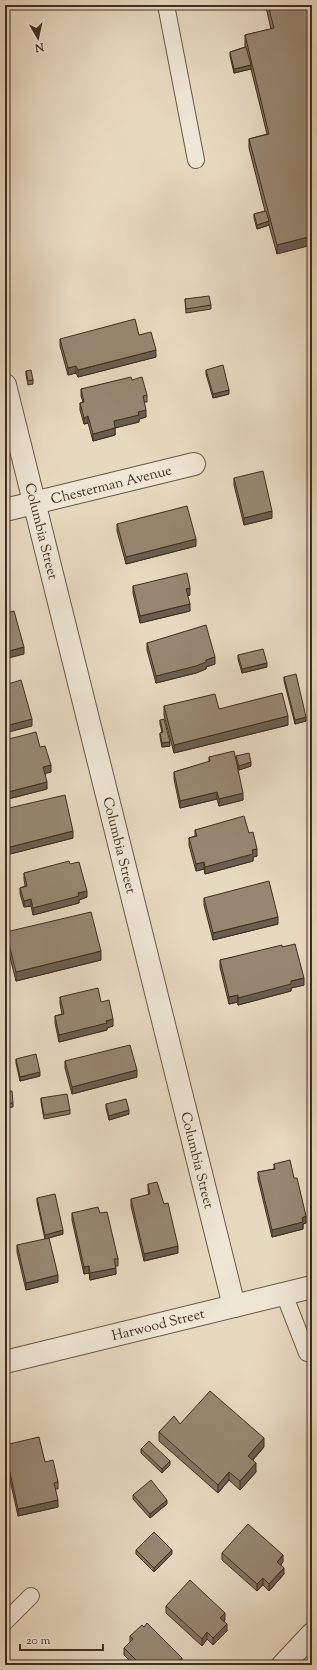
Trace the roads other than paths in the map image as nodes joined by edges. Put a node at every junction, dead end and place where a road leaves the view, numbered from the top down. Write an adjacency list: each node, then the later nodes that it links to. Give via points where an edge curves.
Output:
1 (166, 5): 2 (lane)
2 (196, 160)
3 (5, 385): 5 (street, Columbia Street)
4 (194, 464): 5 (street, Chesterman Avenue)
5 (36, 503): 6 (street, Chesterman Avenue); 9 (street, Columbia Street)
6 (5, 510)
7 (312, 1287): 8 (street, Harwood Street)
8 (284, 1294): 9 (street, Harwood Street); 10 (lane, via 307,1353)
9 (234, 1306): 11 (street, Harwood Street)
10 (312, 1351)
11 (5, 1362)
12 (31, 1596): 13 (lane)
13 (5, 1622)
14 (312, 1634): 15 (street)
15 (283, 1665)

